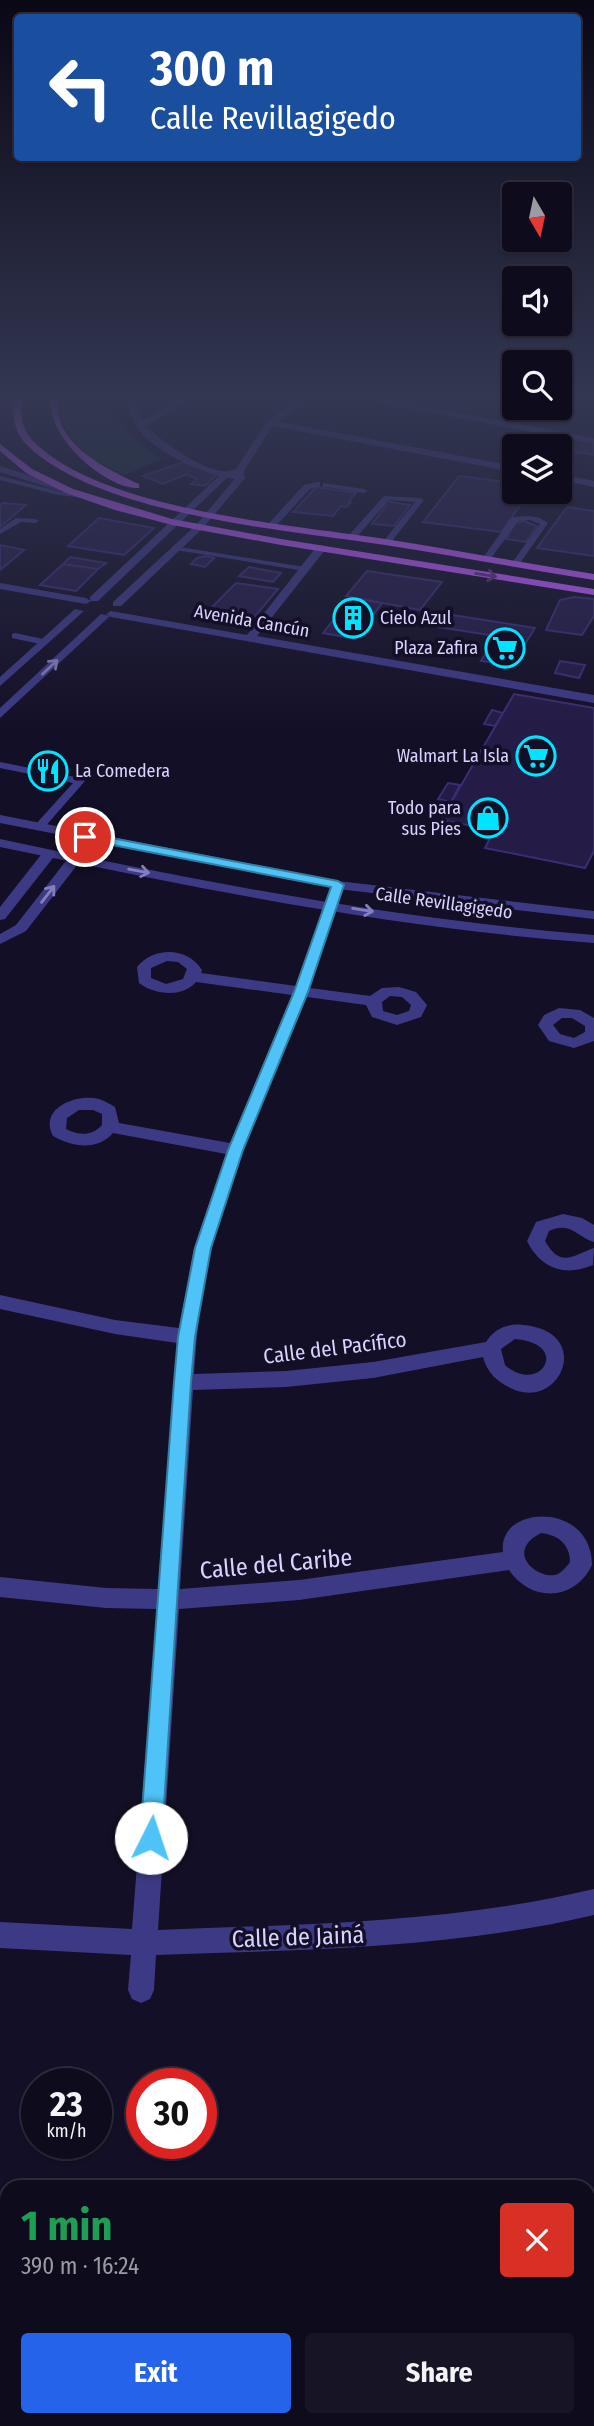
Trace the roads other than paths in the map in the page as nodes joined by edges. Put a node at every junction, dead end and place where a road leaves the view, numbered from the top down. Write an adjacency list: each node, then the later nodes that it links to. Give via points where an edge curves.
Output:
1 (127, 508): 10 (main road)
2 (181, 508): 7 (main road)
3 (213, 508): 8 (street)
4 (287, 508): 11 (lane)
5 (378, 508): 14 (lane)
6 (414, 508): 15 (lane)
7 (188, 510): 8 (main road); 10 (street)
8 (208, 514): 11 (main road); 12 (street)
9 (35, 521): 13 (lane, via 19,520)
10 (177, 523): 12 (main road); 27 (street)
11 (272, 525): 14 (main road)
12 (199, 527): 16 (street); 17 (main road)
13 (0, 533)
14 (352, 537): 15 (main road)
15 (386, 543): 18 (main road)
16 (176, 548): 20 (lane); 28 (street)
17 (321, 548): 20 (street); 23 (main road, one-way to 23)
18 (486, 559): 19 (main road); 19 (lane, via 515,520 542,521)
19 (515, 564): 21 (main road)
20 (305, 569): 29 (street)
21 (560, 572): 22 (main road); 23 (main road)
22 (594, 577)
23 (550, 585): 25 (main road)
24 (0, 586): 27 (street)
25 (594, 592)
26 (0, 596): 27 (street)
27 (84, 605): 28 (street, via 92,616); 28 (street, via 106,599); 31 (street)
28 (113, 610): 29 (street, Avenida Cancún); 35 (street, one-way to 28)
29 (253, 634): 33 (street, Avenida Cancún); 34 (street, Avenida Cancún)
30 (15, 636): 31 (lane)
31 (45, 642): 32 (street)
32 (0, 683)
33 (594, 690)
34 (594, 699)
35 (0, 714)
36 (0, 765): 38 (lane, via 80,781)
37 (0, 819): 38 (street, Calle Revillagigedo)
38 (39, 827): 42 (street, Calle Revillagigedo)
39 (0, 843): 40 (street, Calle Revillagigedo)
40 (49, 854): 41 (street, Calle Revillagigedo); 45 (street)
41 (74, 860): 43 (street, Calle Revillagigedo, one-way to 43); 47 (street, one-way to 41)
42 (338, 885): 43 (street); 44 (street, Calle Revillagigedo)
43 (329, 905): 48 (street, Calle Revillagigedo, one-way to 48); 51 (street)
44 (594, 915)
45 (0, 916)
46 (0, 923): 47 (street)
47 (21, 928): 49 (street)
48 (594, 939)
49 (0, 940)
50 (194, 977): 51 (street)
51 (301, 992): 52 (street); 54 (street)
52 (374, 1001)
53 (110, 1127): 54 (street)
54 (236, 1150): 58 (street, via 203,1248)
55 (594, 1235): 56 (street, via 580,1224 560,1220 542,1227 536,1241 545,1256 564,1264 584,1263)
56 (594, 1255)
57 (0, 1302): 58 (street)
58 (187, 1337): 60 (street)
59 (492, 1348): 60 (street, Calle del Pacífico, via 360,1371)
60 (183, 1382): 63 (street)
61 (514, 1560): 63 (street, Calle del Caribe, via 377,1582)
62 (0, 1587): 63 (street, Calle del Caribe)
63 (168, 1600): 66 (street)
64 (594, 1902): 66 (street, Calle de Jainá, via 392,1934)
65 (0, 1935): 66 (street, Calle de Jainá)
66 (144, 1943): 67 (street)
67 (141, 1990)

